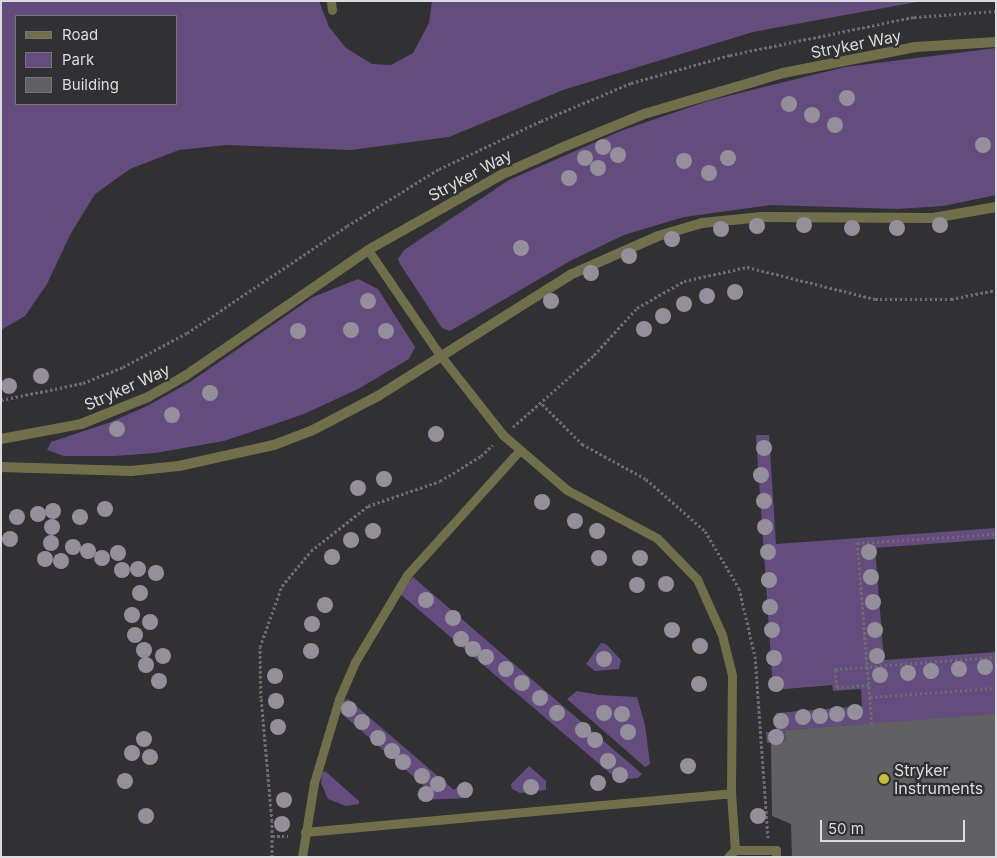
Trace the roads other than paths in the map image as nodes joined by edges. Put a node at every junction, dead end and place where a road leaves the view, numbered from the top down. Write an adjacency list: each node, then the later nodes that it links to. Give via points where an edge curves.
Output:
1 (996, 42): 3 (street, Stryker Way, via 916,48 783,73 644,114 503,174)
2 (996, 206): 4 (street, via 907,219 762,217 710,222 676,231 613,253 572,274)
3 (368, 250): 4 (lane); 5 (street, Stryker Way, via 185,376 148,397 81,424)
4 (440, 355): 6 (lane, via 493,425); 7 (street, via 341,417 274,445 233,456 131,471)
5 (1, 439)
6 (519, 451): 8 (lane, via 567,490 657,538 697,578 722,635 732,675); 9 (lane, via 407,575 389,600 339,699 314,783)
7 (1, 468)
8 (731, 792): 9 (lane); 10 (lane)
9 (304, 832): 11 (lane)
10 (732, 853): 12 (lane, via 776,850)
11 (302, 857)
12 (776, 857)

